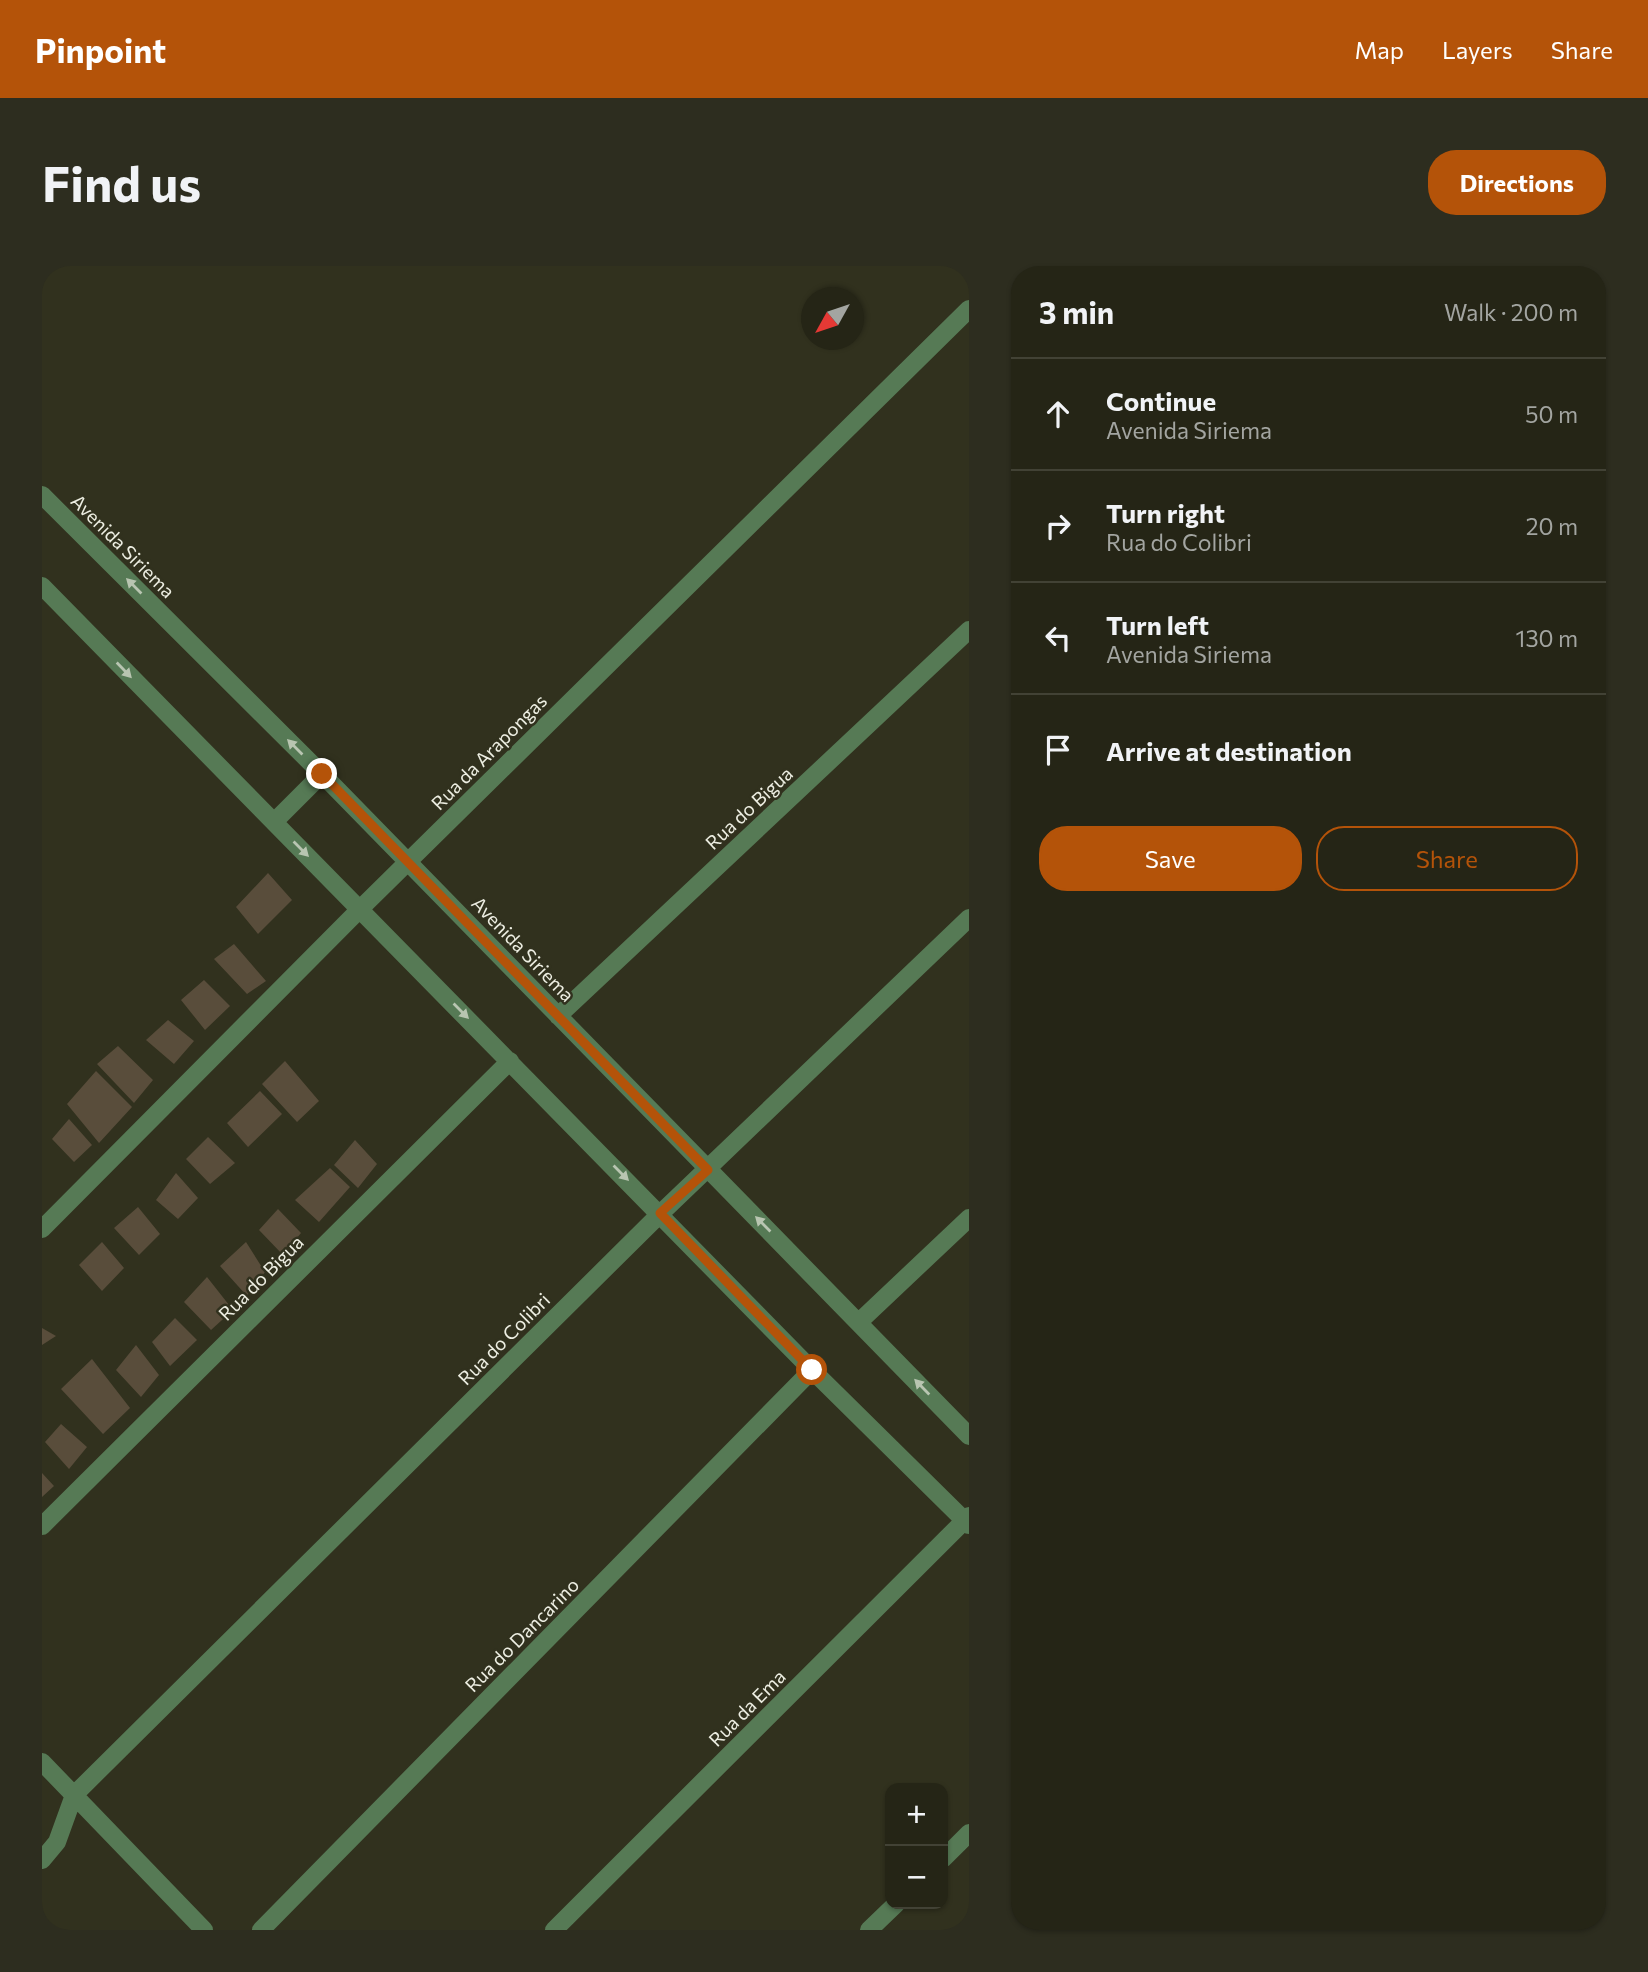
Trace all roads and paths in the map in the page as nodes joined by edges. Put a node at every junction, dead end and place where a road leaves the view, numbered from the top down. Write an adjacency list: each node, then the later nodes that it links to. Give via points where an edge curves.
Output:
1 (969, 309): 7 (street, Rua da Arapongas)
2 (42, 495): 5 (street, Avenida Siriema, one-way to 2)
3 (42, 586): 6 (street, one-way to 6)
4 (969, 630): 10 (street, Rua do Bigua)
5 (322, 774): 6 (street); 7 (street, Avenida Siriema)
6 (274, 822): 8 (street, one-way to 8)
7 (408, 862): 8 (street, Rua da Arapongas); 10 (street, Avenida Siriema)
8 (360, 909): 11 (street, one-way to 11); 15 (street, Rua da Arapongas)
9 (969, 918): 12 (street, Rua do Colibri)
10 (558, 1016): 12 (street, Avenida Siriema)
11 (510, 1061): 13 (street, one-way to 13); 20 (street, Rua do Bigua)
12 (708, 1170): 13 (street, Rua do Colibri); 16 (street, Avenida Siriema, one-way to 12)
13 (660, 1213): 17 (street); 22 (street, Rua do Colibri)
14 (969, 1218): 16 (street)
15 (42, 1229)
16 (859, 1322): 18 (street, Avenida Siriema, one-way to 16)
17 (812, 1370): 19 (street); 28 (street, Rua do Dancarino)
18 (969, 1436)
19 (968, 1521): 29 (street, Rua da Ema)
20 (42, 1525)
21 (42, 1762): 22 (street)
22 (74, 1795): 25 (street, via 57,1842); 27 (street)
23 (969, 1833): 24 (street)
24 (948, 1853)
25 (42, 1860)
26 (891, 1909): 30 (street)
27 (204, 1930)
28 (261, 1930)
29 (554, 1930)
30 (869, 1930)

